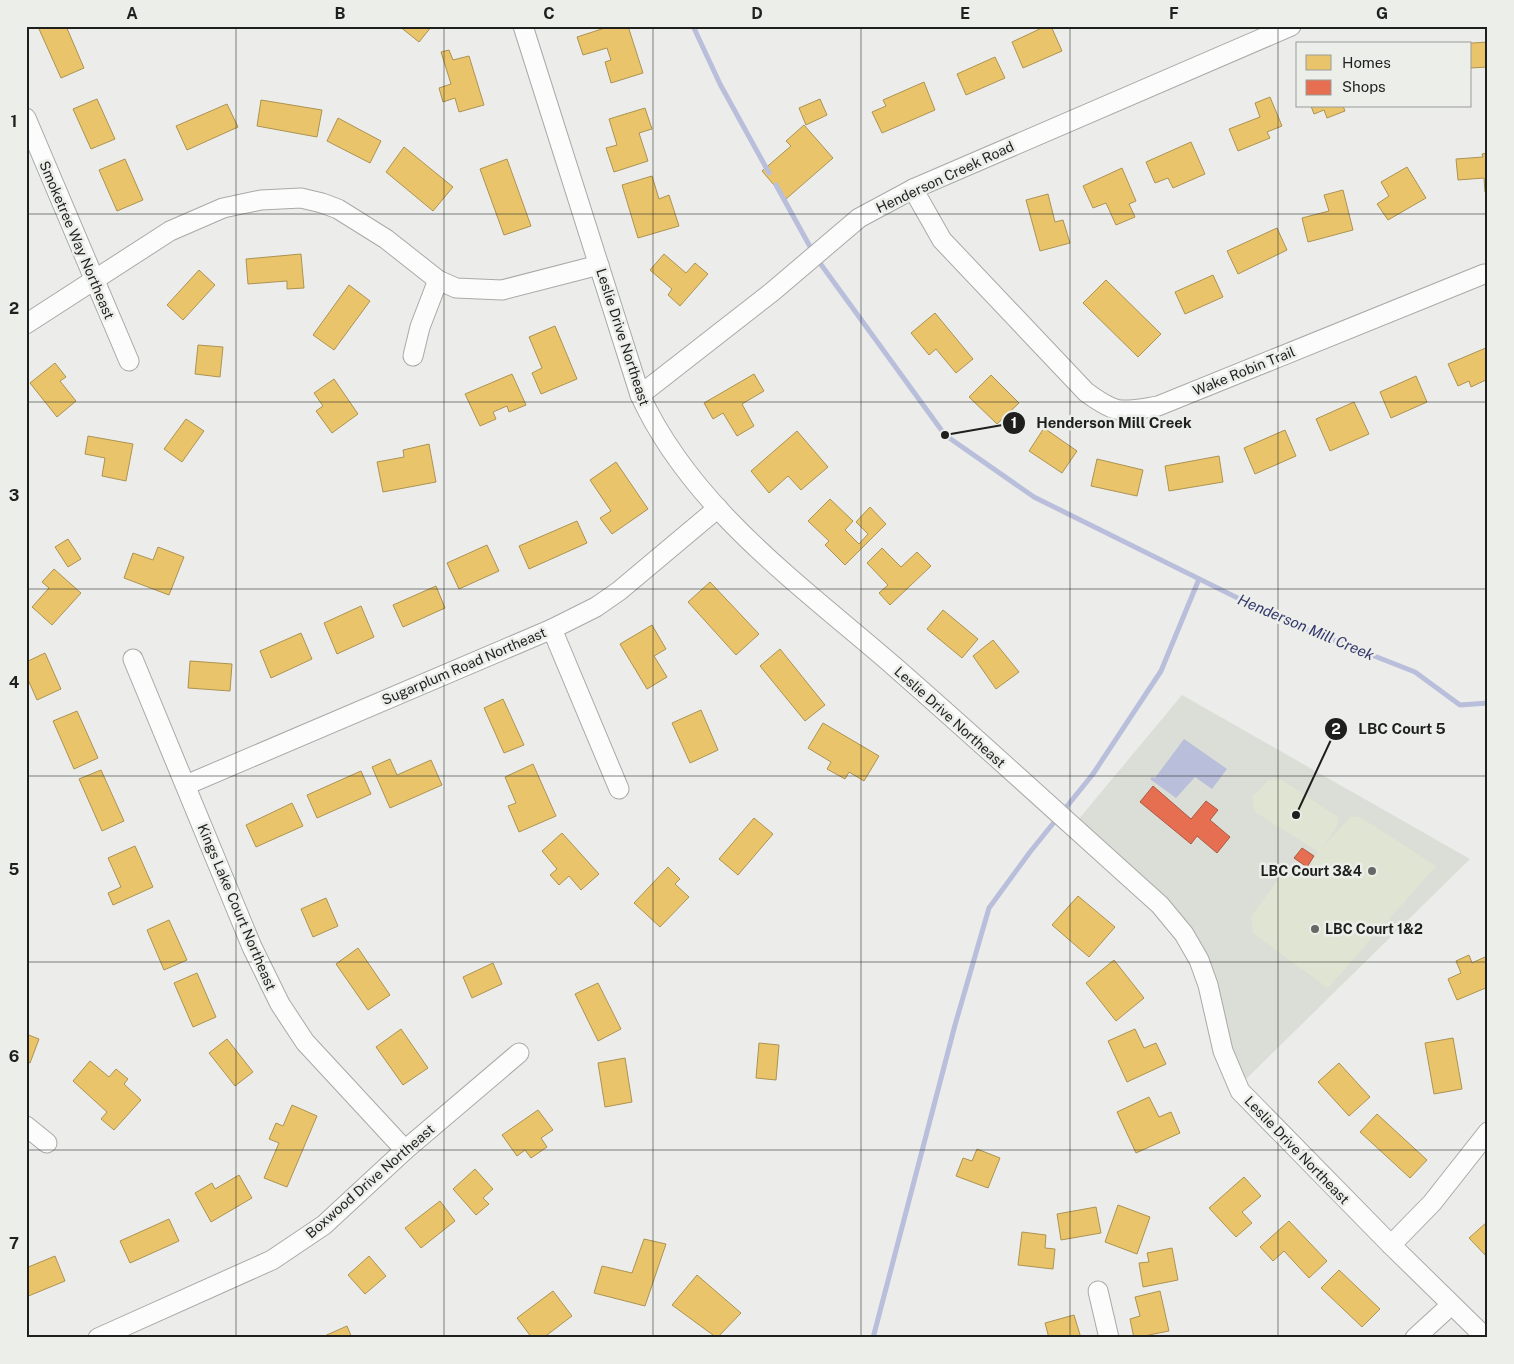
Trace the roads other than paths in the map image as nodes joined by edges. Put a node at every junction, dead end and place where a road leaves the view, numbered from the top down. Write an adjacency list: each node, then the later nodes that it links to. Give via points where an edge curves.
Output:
1 (523, 26): 5 (street, Leslie Drive Northeast)
2 (1291, 26): 4 (street, Henderson Creek Road)
3 (26, 118): 8 (street, Smoketree Way Northeast)
4 (913, 189): 6 (street, Wake Robin Trail, via 942,240 1086,392 1106,407 1122,412 1158,406); 12 (street, Henderson Creek Road, via 859,218 772,292)
5 (599, 265): 7 (street, via 502,290 456,288); 12 (street, Leslie Drive Northeast)
6 (1484, 274)
7 (438, 280): 8 (street, via 386,239 338,210 322,203 282,198 223,208 170,231); 10 (street)
8 (95, 282): 9 (street); 11 (street, Smoketree Way Northeast)
9 (26, 324)
10 (413, 356)
11 (129, 362)
12 (640, 395): 13 (street, Leslie Drive Northeast, via 653,423 674,454)
13 (718, 508): 14 (street, Sugarplum Road Northeast, via 619,591 596,607); 23 (street, Leslie Drive Northeast, via 787,577 896,668 1160,905 1184,934 1199,960 1223,1051 1240,1091)
14 (552, 629): 16 (street, Sugarplum Road Northeast); 17 (street)
15 (133, 659): 16 (street, Kings Lake Court Northeast)
16 (186, 785): 22 (street, Kings Lake Court Northeast, via 252,947 280,1004 305,1042)
17 (619, 789)
18 (519, 1053): 22 (street, Boxwood Drive Northeast)
19 (26, 1126): 21 (street)
20 (1488, 1132): 23 (street, via 1432,1203)
21 (47, 1143)
22 (405, 1150): 26 (street, Boxwood Drive Northeast, via 324,1225 272,1260)
23 (1391, 1245): 25 (street, Leslie Drive Northeast)
24 (1098, 1291): 27 (street)
25 (1451, 1305): 28 (street); 29 (street, Leslie Drive Northeast)
26 (98, 1338)
27 (1109, 1338)
28 (1415, 1338)
29 (1486, 1338)

